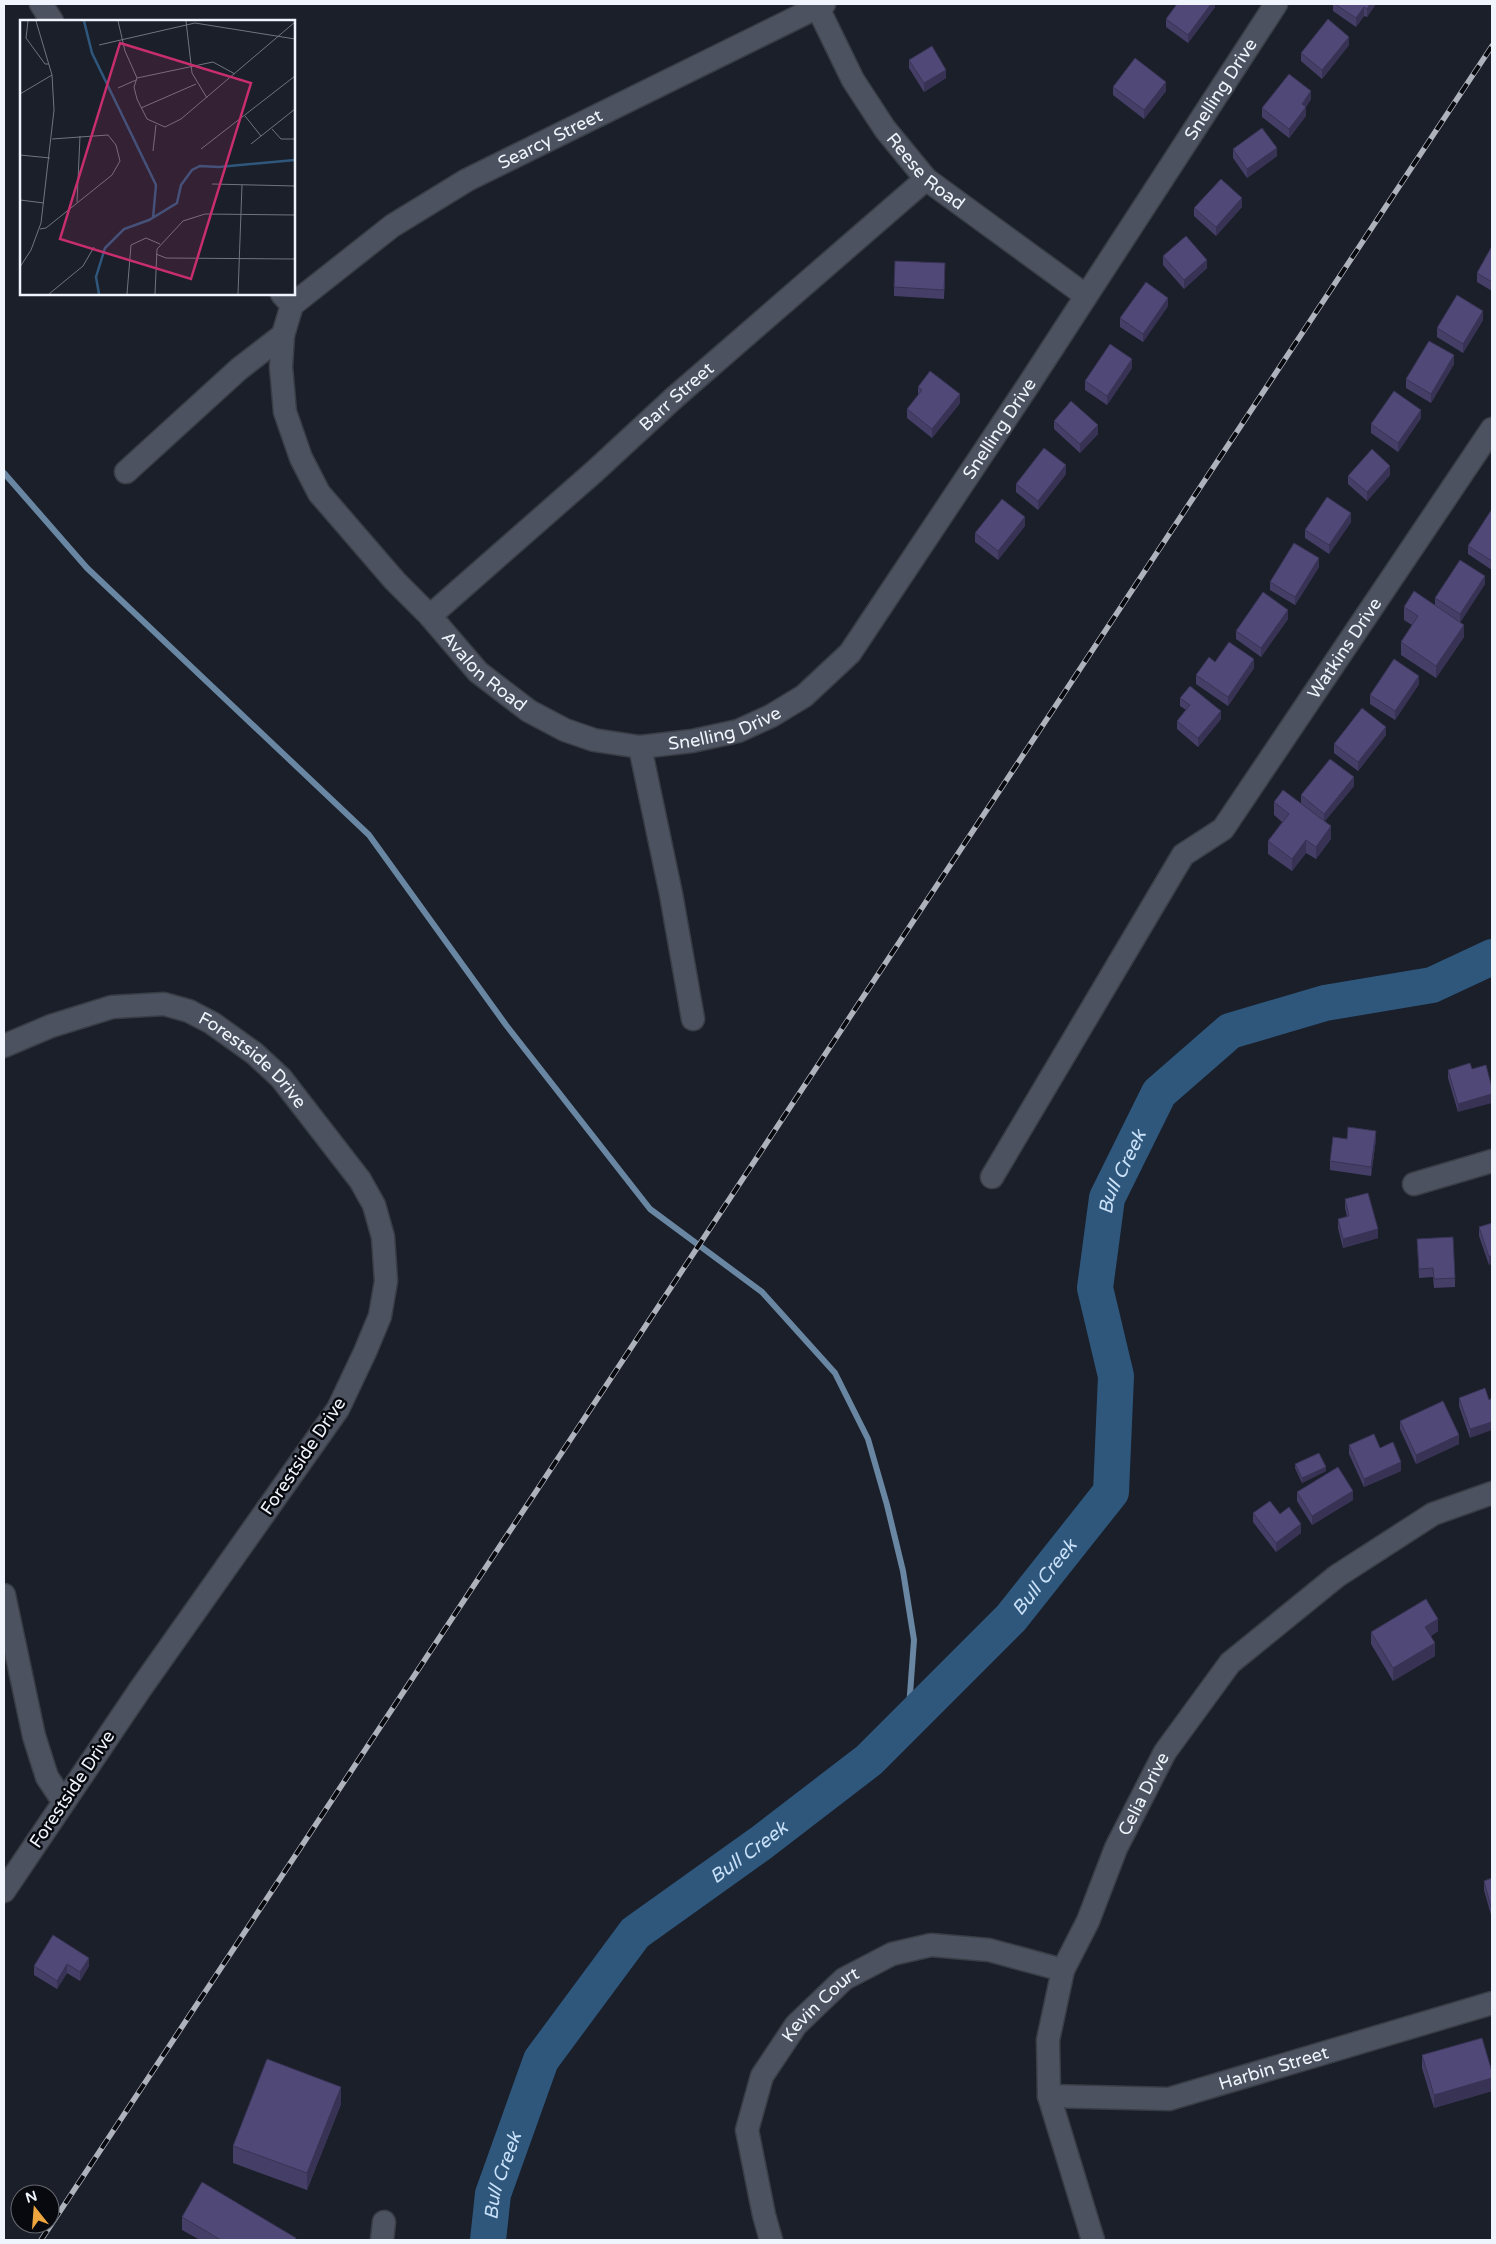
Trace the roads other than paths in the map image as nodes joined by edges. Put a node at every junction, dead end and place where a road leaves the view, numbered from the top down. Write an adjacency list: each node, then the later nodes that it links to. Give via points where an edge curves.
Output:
1 (41, 4): 4 (street)
2 (1276, 4): 7 (street, Snelling Drive)
3 (819, 5): 5 (street, Reese Road, via 852,80 885,129); 6 (street, Searcy Street, via 467,180 392,226)
4 (51, 20)
5 (926, 179): 7 (street, Reese Road); 12 (street, Barr Street)
6 (295, 293)
7 (1085, 295): 13 (street, Snelling Drive, via 850,653 804,696 738,731)
8 (287, 299): 9 (street, Avalon Road)
9 (283, 335): 11 (street, via 238,369); 12 (street, Avalon Road, via 281,367 285,412 319,494)
10 (1492, 429): 17 (street, Watkins Drive, via 1223,829 1184,855)
11 (126, 472)
12 (430, 616): 13 (street, Avalon Road, via 478,672 529,711 565,730 594,740)
13 (640, 747): 14 (street)
14 (693, 1019)
15 (4, 1046): 21 (street, Forestside Drive, via 51,1026 112,1007 164,1004 212,1024 254,1053 281,1078 360,1180 374,1205 383,1237 386,1281 380,1316 338,1409)
16 (1492, 1162): 18 (street)
17 (992, 1178)
18 (1414, 1184)
19 (1492, 1493): 23 (street, Celia Drive, via 1433,1514 1377,1550 1337,1576 1230,1663 1165,1752 1116,1848 1088,1921)
20 (4, 1595): 21 (street, via 34,1736 47,1777)
21 (63, 1801): 22 (street, Forestside Drive)
22 (4, 1891)
23 (1063, 1970): 25 (street, Celia Drive, via 1048,2040); 26 (street, Kevin Court, via 989,1950 931,1944 892,1954 844,1979 796,2025 762,2076 747,2130)
24 (1492, 2003): 25 (street, Harbin Street, via 1169,2099)
25 (1049, 2096): 27 (street, Celia Drive)
26 (771, 2240)
27 (1093, 2240)

